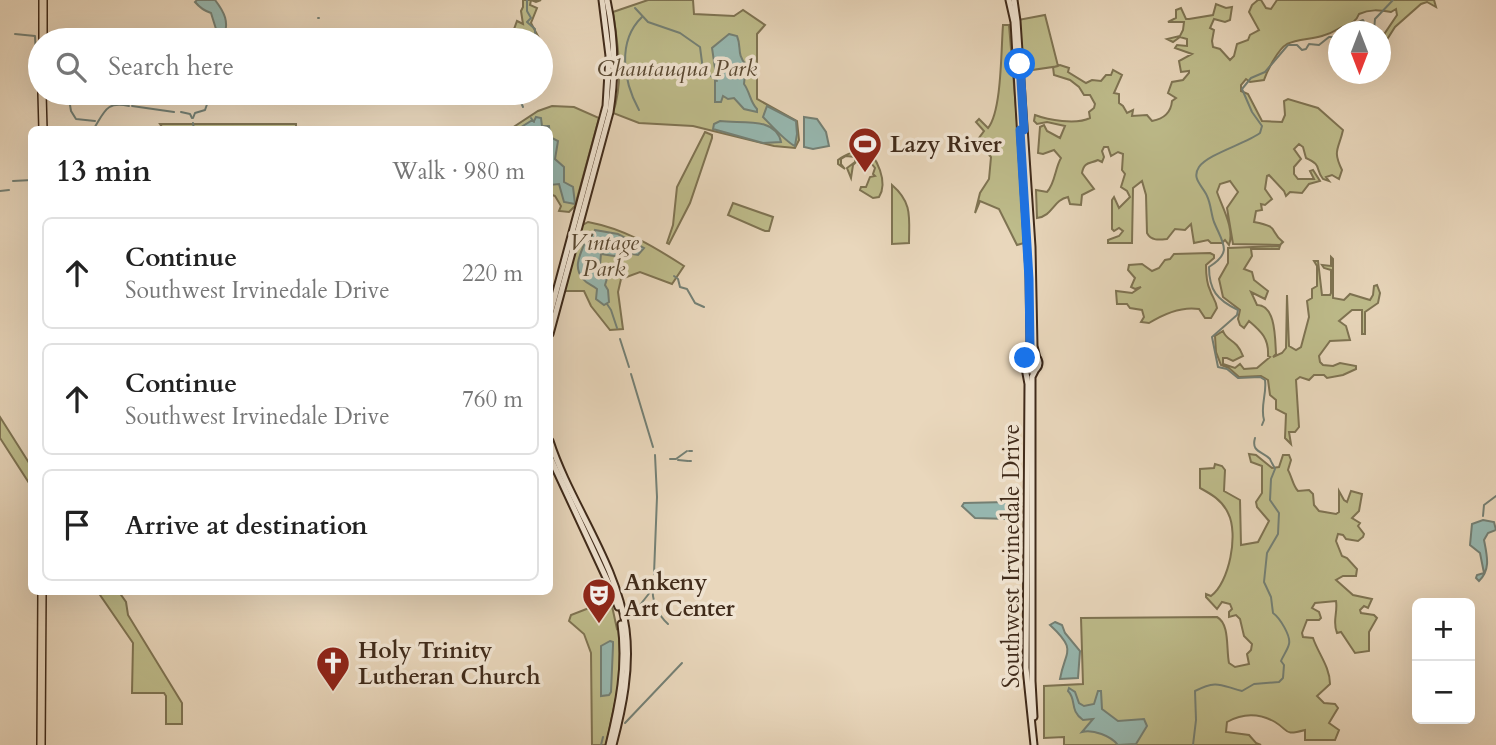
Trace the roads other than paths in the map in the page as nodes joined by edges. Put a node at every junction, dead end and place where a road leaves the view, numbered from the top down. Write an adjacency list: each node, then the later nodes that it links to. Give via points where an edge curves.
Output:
1 (45, 0): 5 (main road)
2 (602, 0): 7 (main road, via 609,56)
3 (607, 0): 7 (main road, via 614,48)
4 (1012, 0): 9 (main road, Southwest Irvinedale Drive)
5 (45, 28)
6 (45, 105): 8 (main road)
7 (607, 115): 10 (main road); 10 (main road)
8 (44, 126)
9 (1022, 130): 14 (main road, Southwest Irvinedale Drive, via 1029,272 1030,346); 15 (main road, Southwest Irvinedale Drive)
10 (595, 161): 11 (main road)
11 (580, 215): 12 (main road); 13 (main road)
12 (553, 304)
13 (553, 322)
14 (1026, 357): 15 (main road); 16 (main road, Southwest Irvinedale Drive)
15 (1037, 358): 17 (main road, Southwest Irvinedale Drive)
16 (1025, 368): 17 (main road); 23 (main road, Southwest Irvinedale Drive, via 1026,668)
17 (1036, 369): 23 (main road, Southwest Irvinedale Drive, via 1032,377)
18 (553, 450): 22 (main road, via 623,614 627,672)
19 (553, 463): 22 (main road, via 619,613 622,678)
20 (42, 595): 21 (main road)
21 (41, 745)
22 (611, 745)
23 (1034, 745)

